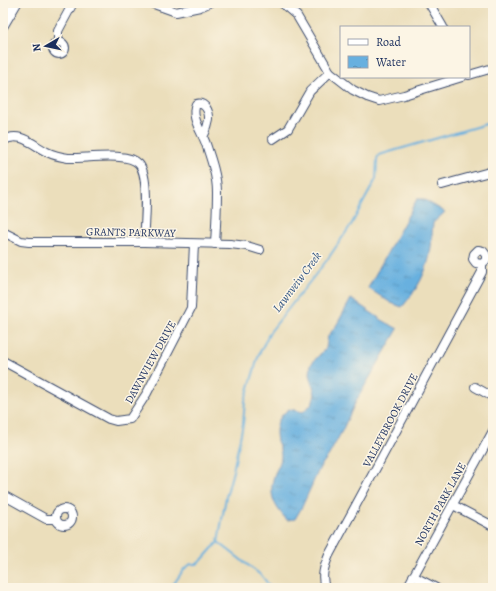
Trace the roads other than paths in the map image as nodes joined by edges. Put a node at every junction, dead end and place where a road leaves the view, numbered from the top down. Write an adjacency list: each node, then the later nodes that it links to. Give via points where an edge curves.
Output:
1 (16, 3): 7 (street)
2 (73, 3): 9 (street, via 58,31)
3 (150, 3): 4 (street, via 176,12)
4 (209, 3)
5 (282, 3): 11 (street, via 297,16)
6 (429, 3): 8 (street)
7 (3, 25)
8 (442, 26)
9 (58, 42)
10 (493, 68): 12 (street)
11 (330, 72): 13 (street, via 352,90 379,101); 15 (street, via 310,91 288,129)
12 (470, 75)
13 (457, 78)
14 (203, 137): 22 (street, via 212,163 216,187)
15 (273, 139)
16 (3, 141): 20 (street, via 7,138 21,138 48,152 68,158 135,160 142,168 146,181)
17 (493, 171): 18 (street)
18 (442, 185)
19 (3, 232): 20 (street, GRANTS PARKWAY, via 29,242)
20 (144, 242): 21 (street, GRANTS PARKWAY)
21 (194, 244): 22 (street, GRANTS PARKWAY); 25 (street, DAWNVIEW DRIVE, via 191,308 147,393 130,419 116,421 109,418)
22 (215, 244): 23 (street, GRANTS PARKWAY, via 239,245)
23 (260, 250)
24 (482, 264): 34 (street, VALLEYBROOK DRIVE, via 482,272 324,565 322,576)
25 (3, 362)
26 (475, 387): 27 (street)
27 (493, 397)
28 (493, 431): 30 (street, NORTH PARK LANE)
29 (3, 495): 31 (street, via 46,518)
30 (453, 505): 32 (street); 33 (street, NORTH PARK LANE)
31 (56, 519)
32 (493, 526)
33 (413, 576): 35 (street, NORTH PARK LANE); 36 (street)
34 (325, 588)
35 (407, 588)
36 (436, 588)

